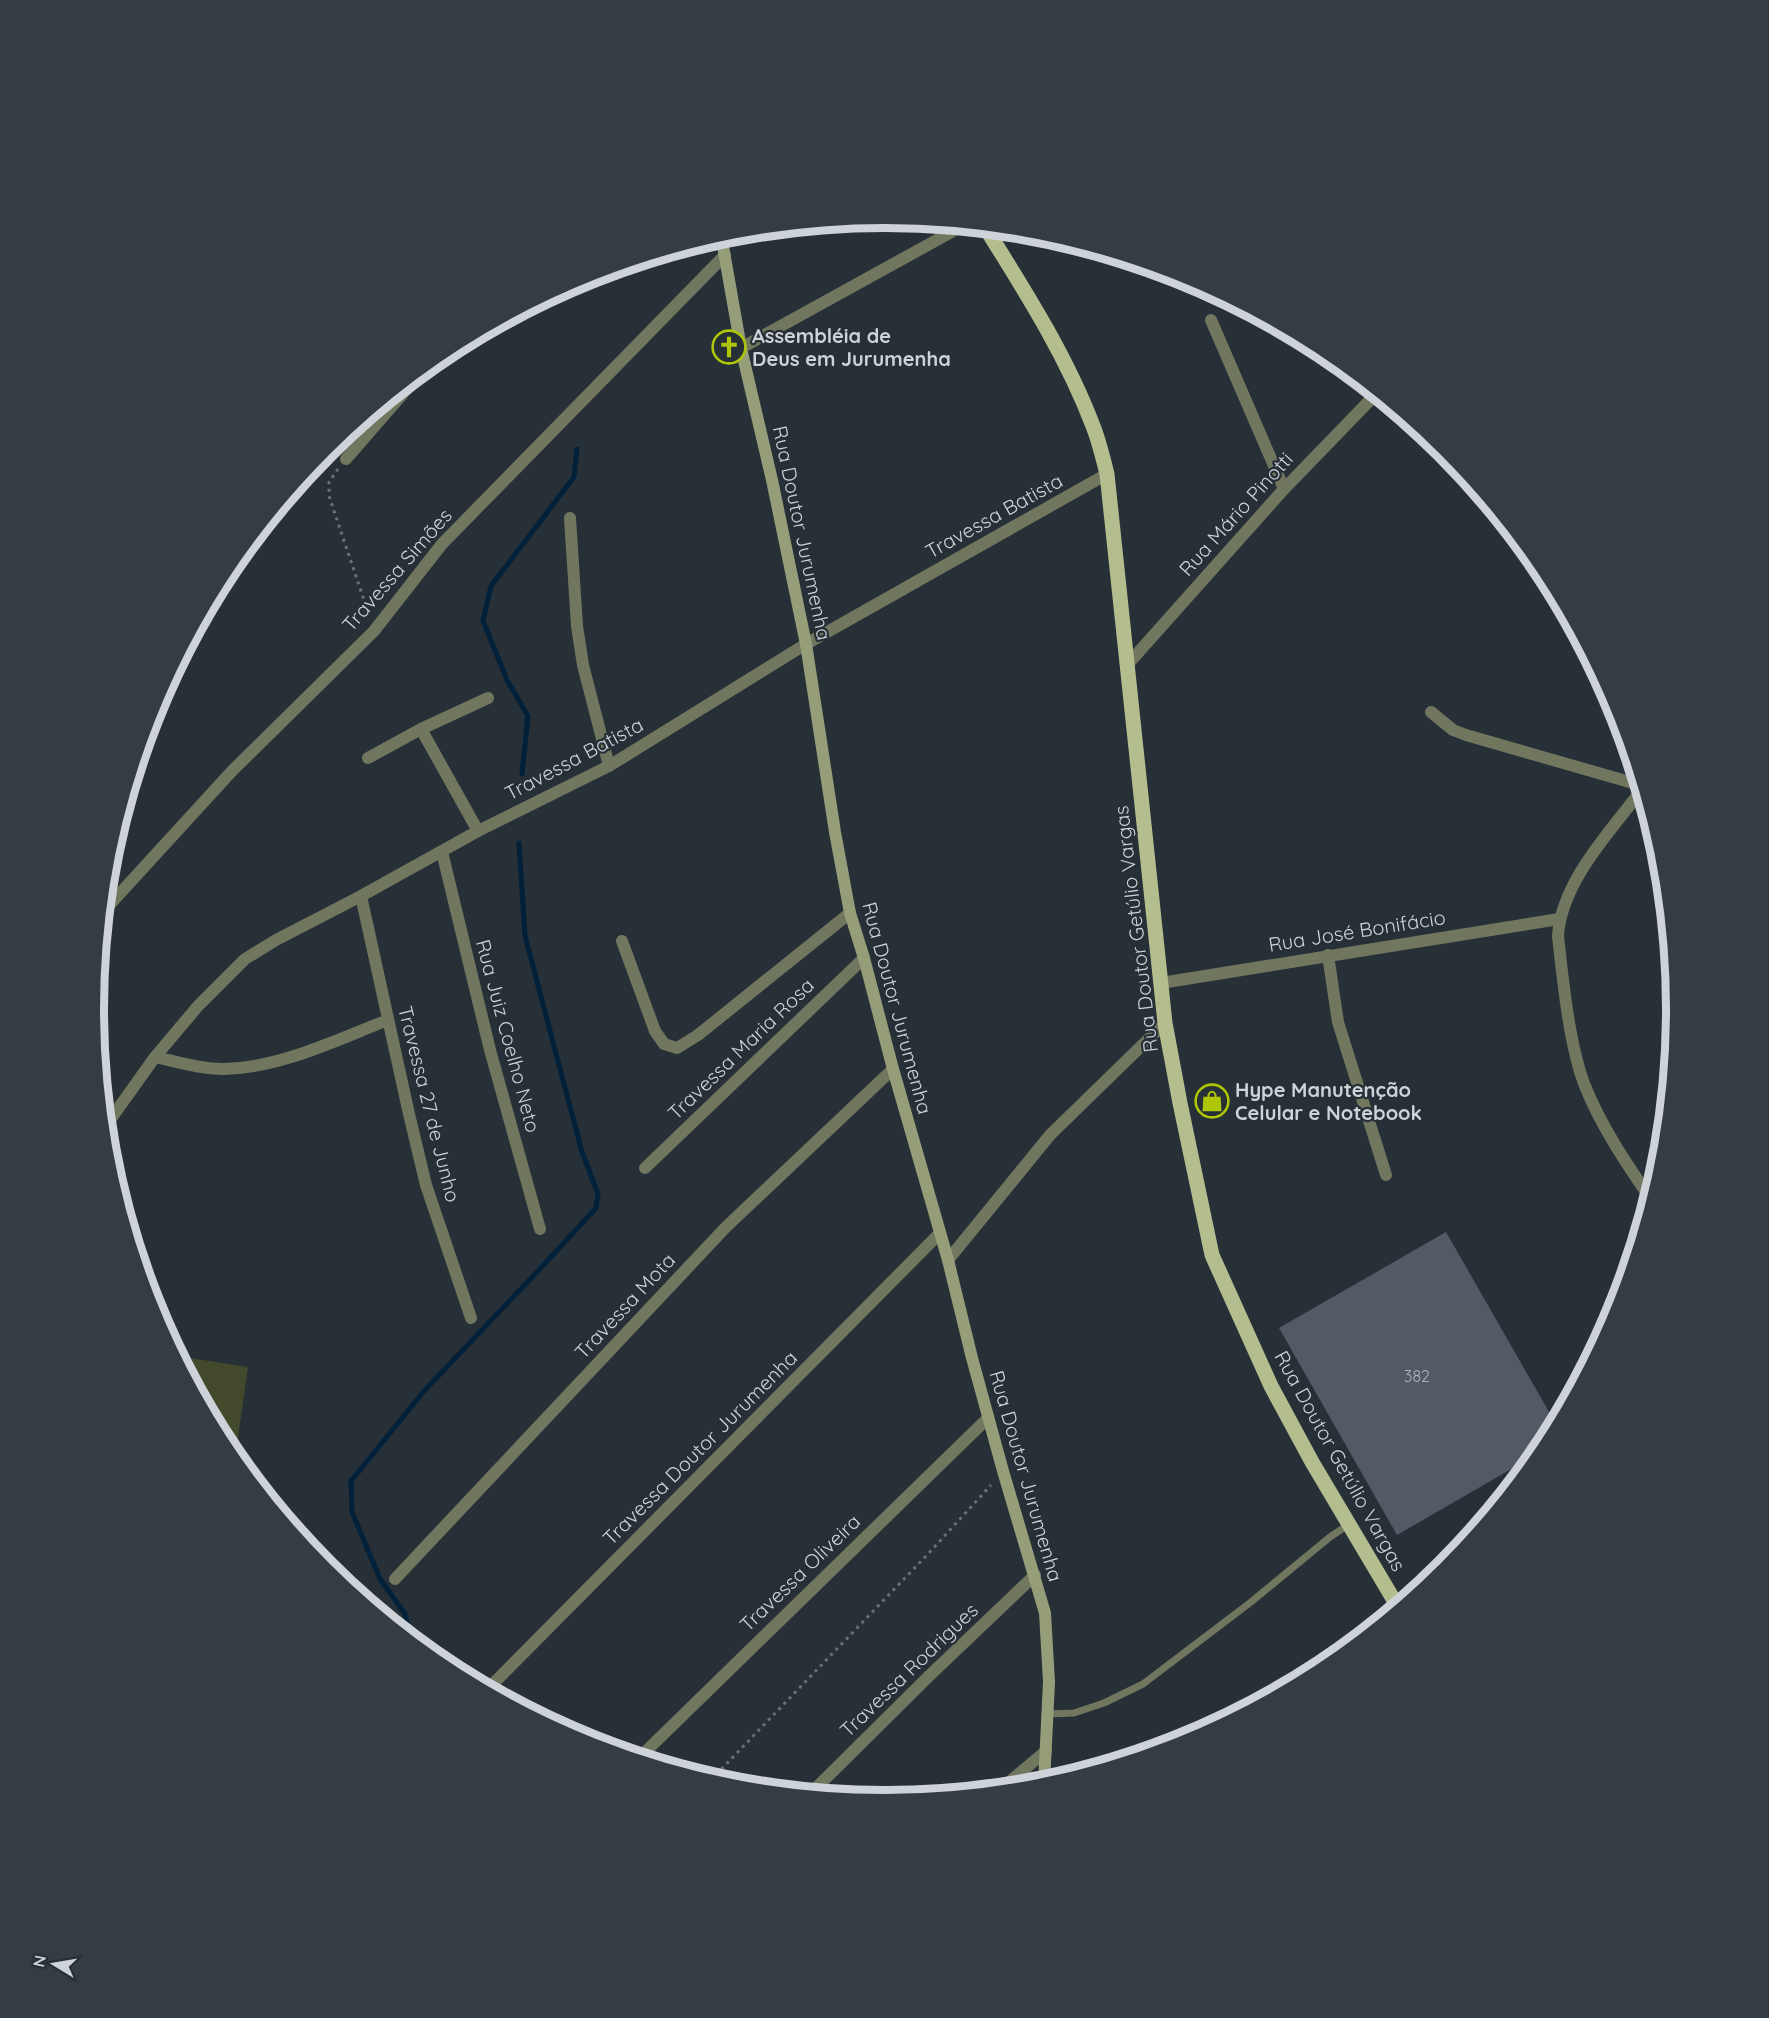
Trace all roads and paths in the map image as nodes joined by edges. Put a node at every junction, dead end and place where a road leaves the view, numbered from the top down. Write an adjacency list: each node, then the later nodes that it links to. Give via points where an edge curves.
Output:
1 (952, 232): 6 (street)
2 (990, 236): 10 (main road, Rua Doutor Getúlio Vargas, via 1068,370 1093,426)
3 (723, 245): 4 (main road, Rua Doutor Jurumenha)
4 (725, 255): 6 (main road, Rua Doutor Jurumenha); 13 (street, Travessa Simões, via 442,544)
5 (1211, 320): 11 (street)
6 (741, 348): 14 (main road, Rua Doutor Jurumenha)
7 (401, 396): 9 (street)
8 (1371, 399): 11 (street, Rua Mário Pinotti)
9 (346, 459): 13 (path, via 329,482 329,496)
10 (1107, 474): 14 (street, Travessa Batista); 15 (main road, Rua Doutor Getúlio Vargas)
11 (1284, 489): 15 (street, Rua Mário Pinotti)
12 (570, 518): 20 (street, via 577,626)
13 (374, 631): 26 (street, Travessa Simões, via 232,771)
14 (806, 644): 20 (street, Travessa Batista); 27 (main road, Rua Doutor Jurumenha)
15 (1128, 664): 32 (main road, Rua Doutor Getúlio Vargas)
16 (488, 698): 18 (street)
17 (1431, 712): 21 (street, via 1466,735)
18 (421, 729): 19 (street); 23 (street)
19 (368, 758)
20 (609, 766): 23 (street, Travessa Batista)
21 (1632, 783)
22 (1636, 797): 28 (street, via 1593,853)
23 (478, 831): 24 (street, Travessa Batista)
24 (442, 852): 25 (street, Travessa Batista); 41 (street, Rua Juiz Coelho Neto, via 490,1050)
25 (361, 897): 33 (street, Travessa 27 de Junho); 35 (street, Travessa Batista, via 245,959)
26 (111, 904)
27 (850, 913): 29 (street, via 677,1048 664,1044 655,1031); 31 (main road, Rua Doutor Jurumenha)
28 (1559, 919): 30 (street, Rua José Bonifácio); 40 (street, via 1562,968 1584,1084 1598,1115)
29 (622, 941)
30 (1328, 955): 32 (street, Rua José Bonifácio); 39 (street, via 1338,1022)
31 (864, 958): 36 (main road, Rua Doutor Jurumenha); 38 (street, Travessa Maria Rosa)
32 (1161, 983): 34 (main road, Rua Doutor Getúlio Vargas)
33 (388, 1020): 35 (street, via 256,1065 202,1068); 44 (street, Travessa 27 de Junho, via 426,1185)
34 (1166, 1023): 43 (street, via 1050,1136); 47 (main road, Rua Doutor Getúlio Vargas, via 1212,1255 1271,1386)
35 (155, 1057): 37 (street, Travessa Batista)
36 (893, 1069): 42 (main road, Rua Doutor Jurumenha); 49 (street, Travessa Mota, via 725,1228)
37 (111, 1118)
38 (645, 1168)
39 (1386, 1175)
40 (1644, 1189)
41 (540, 1229)
42 (940, 1233): 43 (main road, Rua Doutor Jurumenha); 51 (street, Travessa Doutor Jurumenha)
43 (948, 1260): 45 (main road, Rua Doutor Jurumenha)
44 (471, 1318)
45 (988, 1418): 46 (main road, Rua Doutor Jurumenha); 54 (street, Travessa Oliveira)
46 (1003, 1470): 48 (main road, Rua Doutor Jurumenha); 55 (path, via 920,1563)
47 (1348, 1525): 50 (main road, Rua Doutor Getúlio Vargas); 52 (lane, via 1143,1684 1074,1713)
48 (1035, 1575): 52 (main road, Rua Doutor Jurumenha, via 1045,1612); 58 (street, Travessa Rodrigues)
49 (395, 1580)
50 (1397, 1597)
51 (493, 1684)
52 (1048, 1714): 53 (main road, Rua Doutor Jurumenha)
53 (1046, 1751): 56 (main road, Rua Doutor Jurumenha); 57 (street)
54 (645, 1752)
55 (719, 1772)
56 (1045, 1773)
57 (1013, 1779)
58 (818, 1786)

